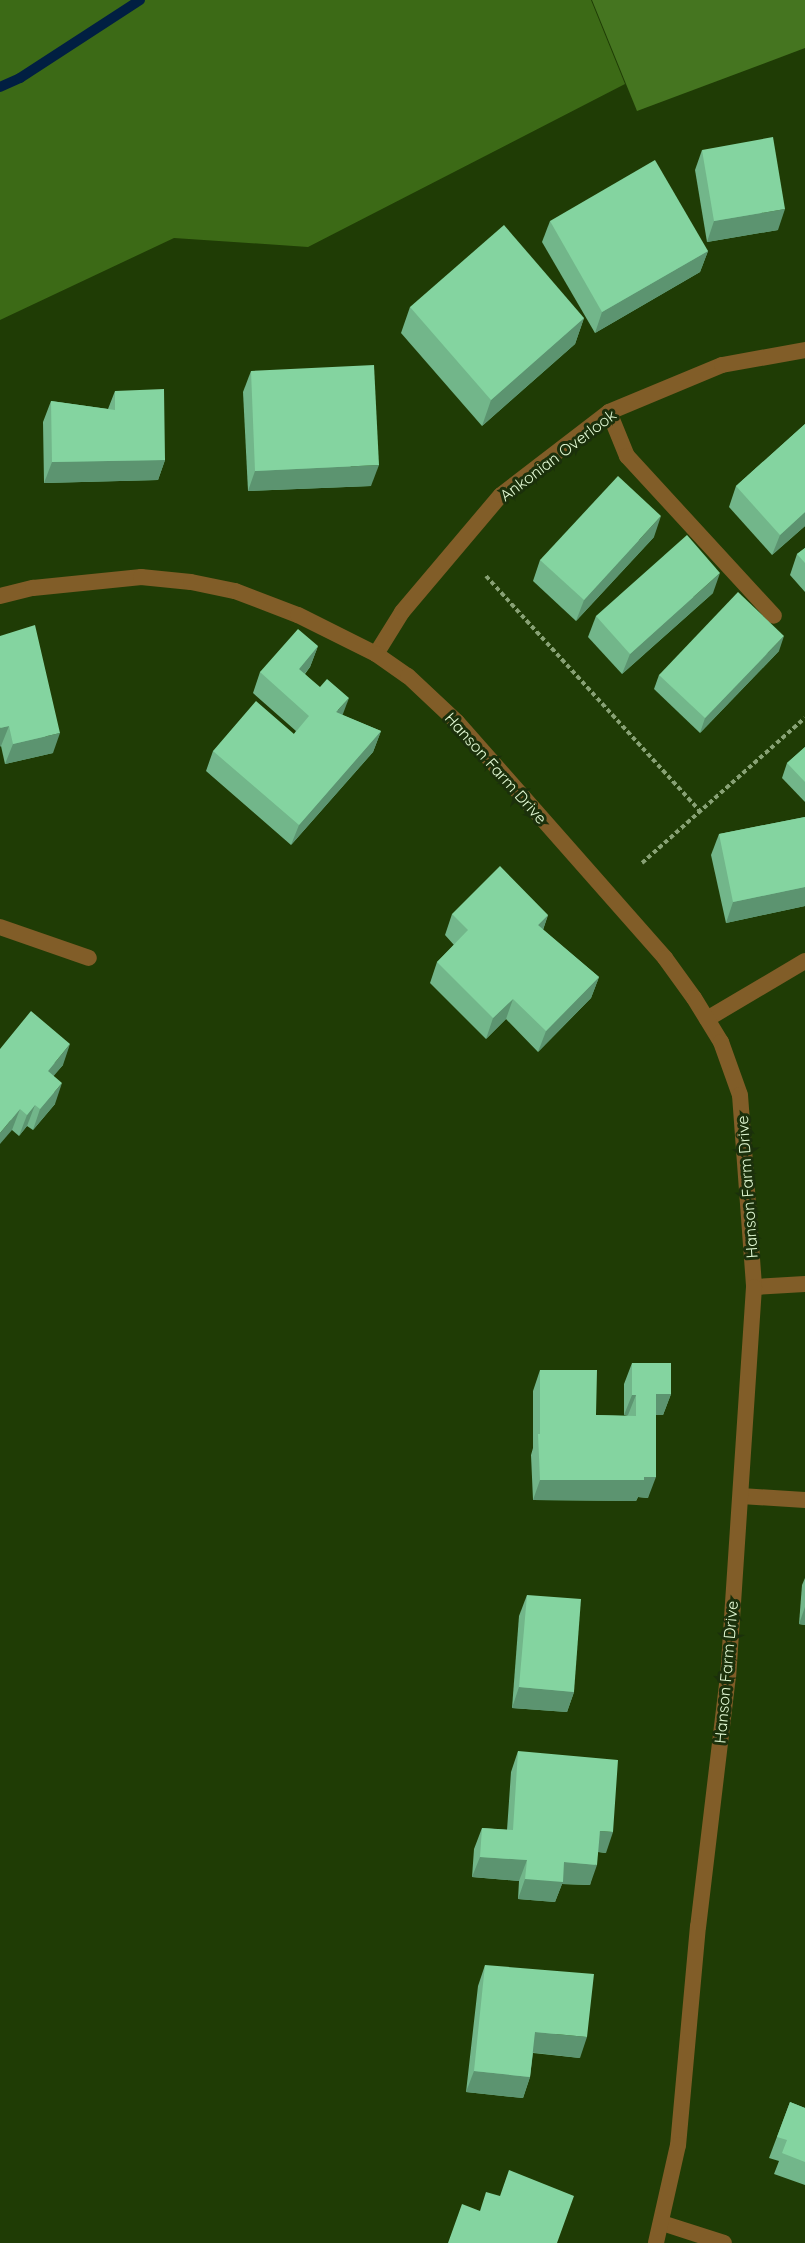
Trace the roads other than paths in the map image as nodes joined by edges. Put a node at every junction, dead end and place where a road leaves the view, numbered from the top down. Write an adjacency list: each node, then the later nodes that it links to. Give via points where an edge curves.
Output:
1 (805, 350): 2 (street, Ankonian Overlook, via 722,365)
2 (609, 412): 4 (street, via 627,456); 5 (street, Ankonian Overlook, via 501,495 402,612)
3 (0, 596): 5 (street, Hanson Farm Drive, via 33,588 141,577 191,582 235,591 298,615)
4 (774, 616)
5 (376, 654): 9 (street, Hanson Farm Drive, via 408,676 457,722 665,958)
6 (0, 927): 7 (street)
7 (89, 958)
8 (805, 962): 9 (street)
9 (706, 1018): 11 (street, Hanson Farm Drive, via 721,1042 740,1095)
10 (805, 1284): 11 (street)
11 (754, 1287): 12 (street, Hanson Farm Drive)
12 (741, 1496): 13 (street); 14 (street, Hanson Farm Drive, via 728,1676 698,1926 678,2145)
13 (805, 1500)
14 (662, 2223): 15 (street, Hanson Farm Drive); 16 (street)
15 (656, 2243)
16 (723, 2243)

